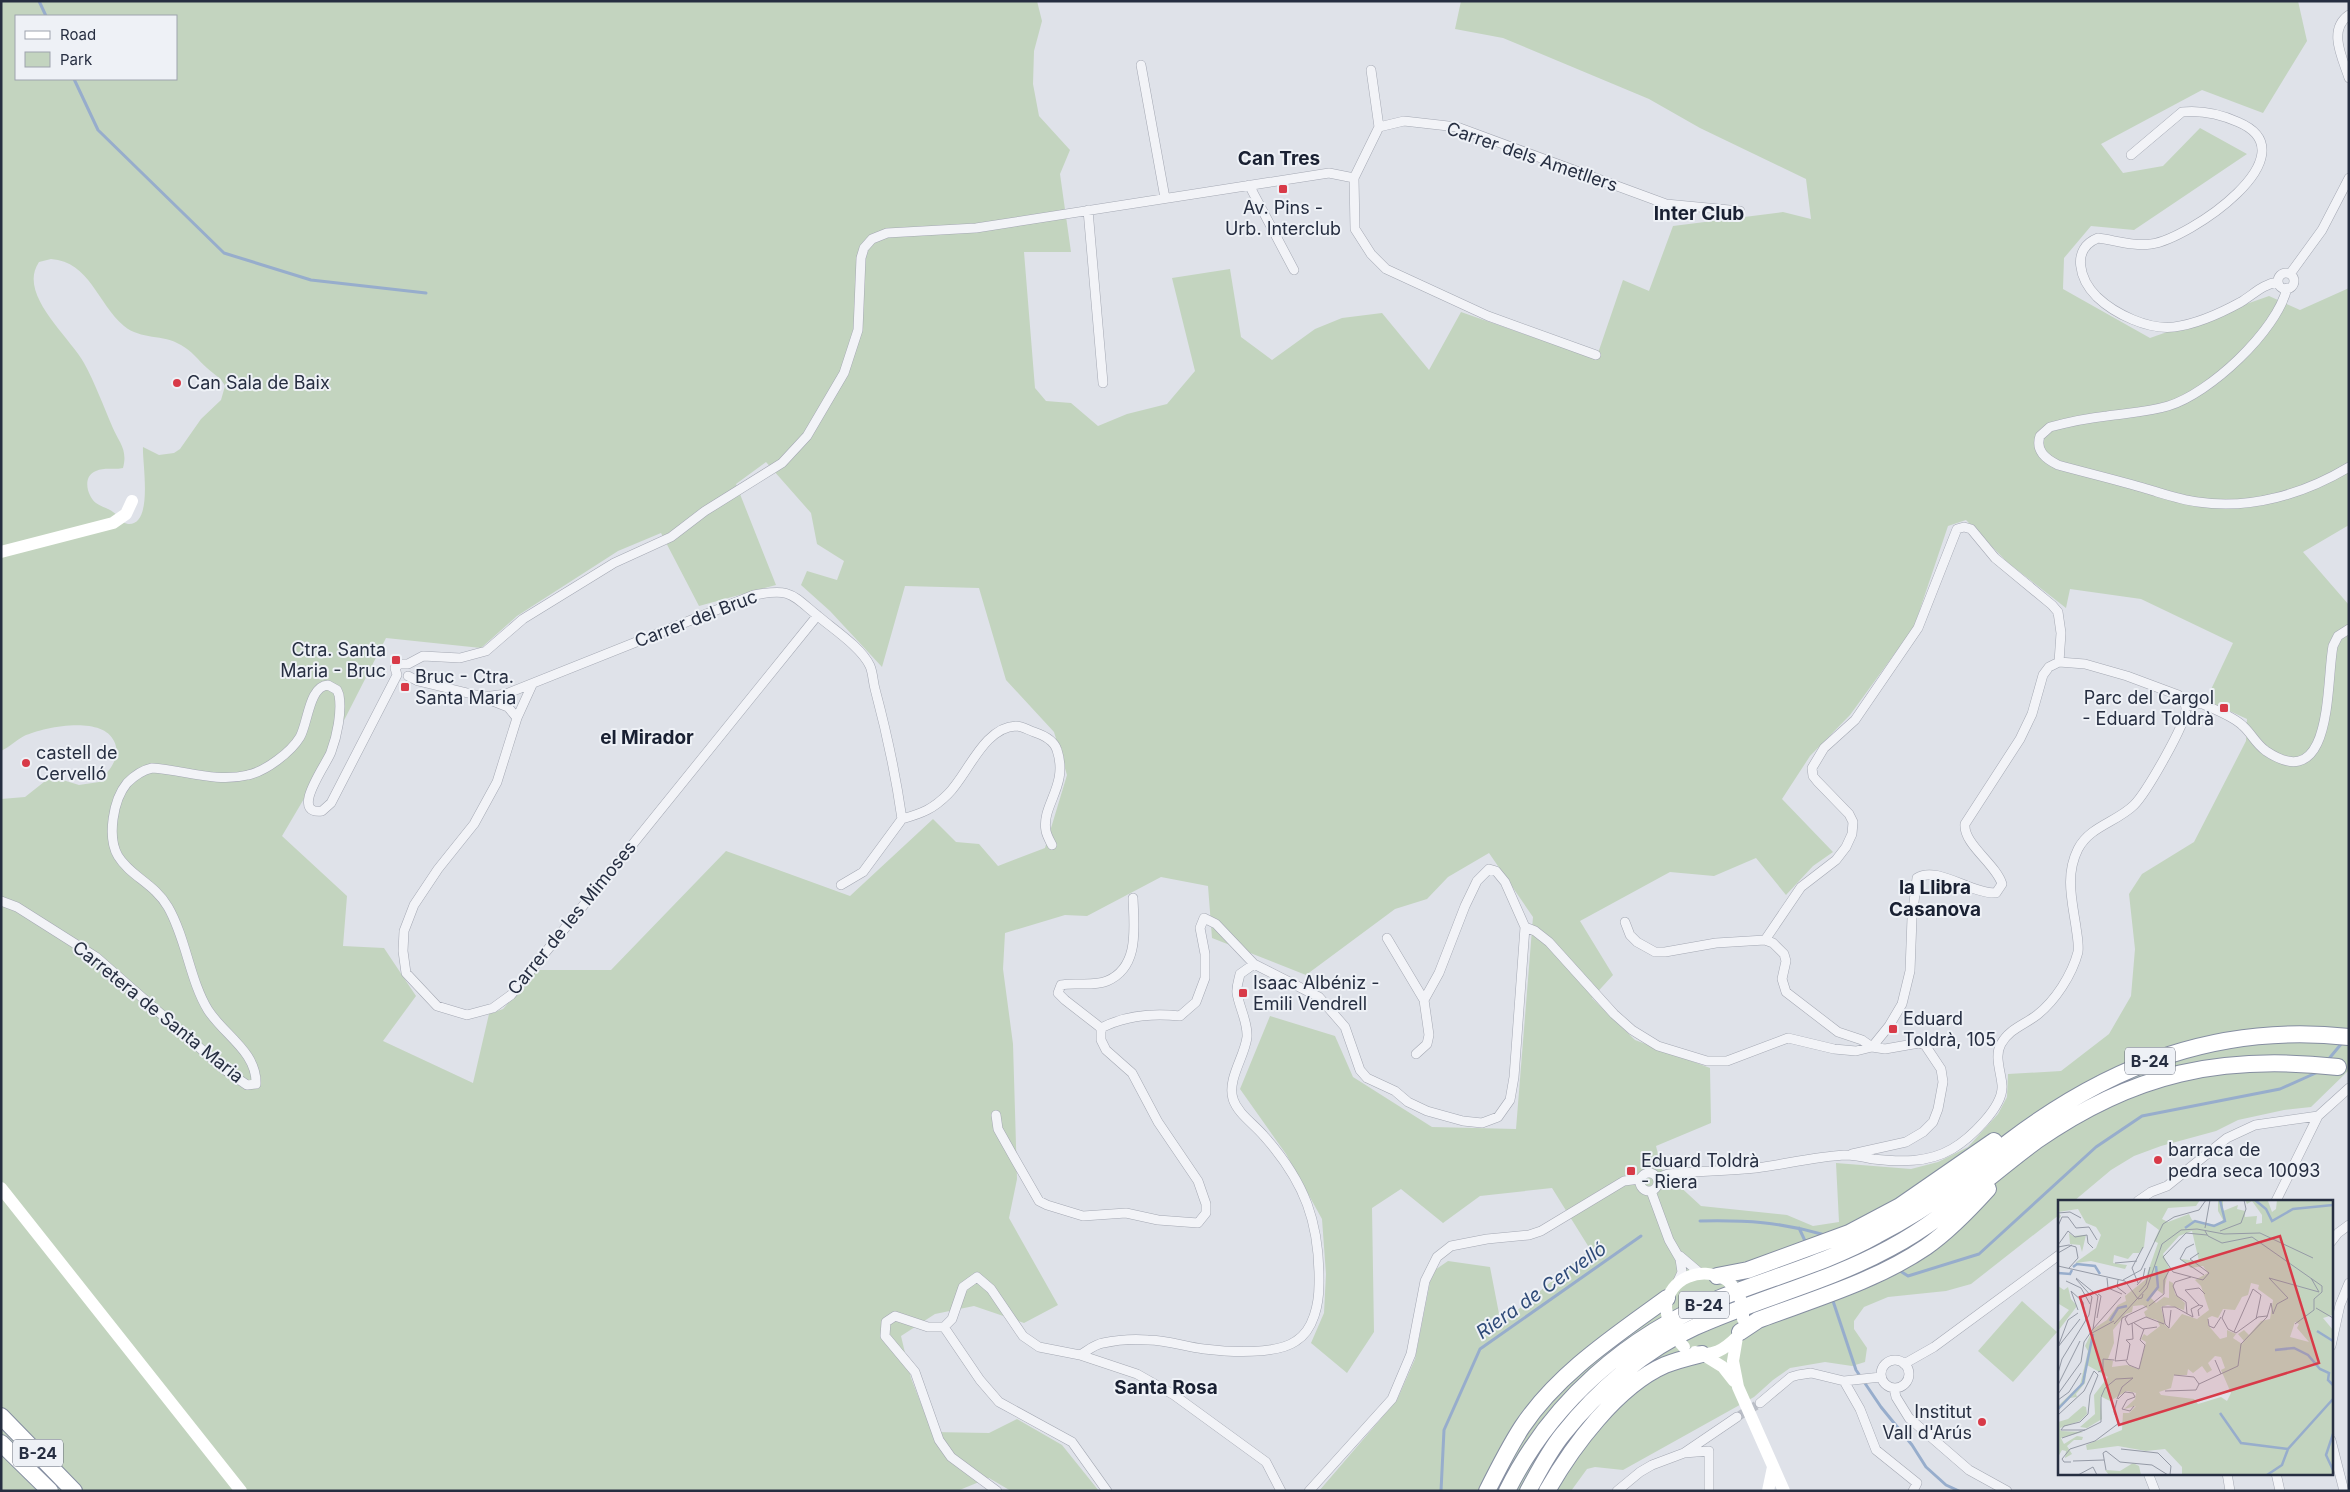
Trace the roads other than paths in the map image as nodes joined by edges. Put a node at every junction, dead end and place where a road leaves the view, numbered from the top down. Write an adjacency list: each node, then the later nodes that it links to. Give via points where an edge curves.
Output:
1 (2349, 15): 4 (street, via 2342,22 2337,36)
2 (1142, 65): 10 (street)
3 (1371, 70): 5 (street)
4 (2349, 78)
5 (1379, 127): 7 (street); 12 (street, Carrer dels Ametllers, via 1404,121 1457,127 1666,204)
6 (2131, 155): 15 (street, via 2182,112 2191,111 2204,111 2244,124 2256,134 2262,155 2256,172 2236,194 2178,235 2149,245 2098,238 2090,241 2084,247 2080,264 2087,284 2098,297 2131,318 2157,327 2174,327 2215,316 2262,287)
7 (1354, 178): 9 (street, via 1329,173); 17 (street, via 1355,229 1371,254 1386,269 1488,316)
8 (2349, 178): 14 (street, via 2322,230)
9 (1249, 185): 10 (street); 13 (street)
10 (1165, 198): 11 (street)
11 (1088, 210): 18 (street); 25 (street, via 976,228 887,233 872,239 861,258 858,330 844,373 807,436 782,463 705,511 671,537 614,563 523,619 486,650 460,658 423,656)
12 (1740, 211)
13 (1294, 270)
14 (2290, 274): 15 (street, via 2282,274); 16 (street, via 2293,283)
15 (2278, 282): 16 (street, via 2282,288)
16 (2287, 288): 19 (street, via 2284,301 2256,340 2233,365 2198,392 2168,406 2050,427 2040,436 2039,448 2044,457 2058,465 2172,497 2216,504 2255,501 2297,492)
17 (1596, 355)
18 (1103, 382)
19 (2349, 468)
20 (132, 501): 21 (street, via 126,514 113,523)
21 (1, 552)
22 (817, 616): 28 (street, Carrer del Bruc, via 805,604 778,590 754,595); 31 (street, Carrer de les Mimoses, via 511,995 493,1008 466,1015 437,1006 406,974 404,931 414,905 474,824 497,782); 32 (street, Carrer del Bruc, via 835,628 870,666 884,717)
23 (2349, 629): 30 (street, via 2338,636 2333,646 2322,734 2311,754 2302,759 2283,760 2253,741 2243,726 2203,704)
24 (2059, 662): 30 (street, via 2085,664 2127,676 2178,695); 40 (street, via 2060,618 2052,605 2002,564 1971,529 1957,530 1918,628 1855,720 1824,748 1812,768 1813,776 1851,818 1850,841 1836,860 1801,886); 45 (street, via 2043,674 2032,714 2020,739 1965,824 1967,836 2002,884 1996,893 1980,892 1931,874 1917,878 1910,977 1896,1015)
25 (408, 664): 26 (street, via 398,664); 27 (street, via 411,669)
26 (398, 675): 27 (street); 36 (street, Carretera de Santa Maria, via 331,803 322,811 314,810 309,798 310,790 332,752 336,736 340,695 328,685 320,687 314,695 300,738 260,771 236,778 206,777 152,768 133,778 119,799 114,822 117,855 161,895 169,908 206,1007 251,1059 257,1072 256,1084 247,1085 226,1070 96,957 17,907)
27 (408, 676): 29 (street, Carrer del Bruc)
28 (532, 685): 29 (street, Carrer del Bruc); 31 (street, Carrer de les Mimoses)
29 (484, 698): 31 (street, via 508,707)
30 (2186, 707): 52 (street, via 2182,724 2138,799 2117,818 2092,832 2077,850 2072,863 2070,893 2078,939 2076,959 2047,1007 2009,1033 2000,1046 2002,1091 1994,1110 1953,1149 1927,1159 1888,1161)
31 (518, 718)
32 (902, 820): 33 (street, via 929,811 949,792 987,740 1006,728 1018,726 1045,736 1056,747 1061,762 1061,774 1046,830); 34 (street, via 862,872)
33 (1052, 845)
34 (841, 884)
35 (1133, 898): 43 (street, via 1134,941 1131,957 1122,970 1107,981 1061,985 1058,993)
36 (1, 901)
37 (1625, 922): 40 (street, via 1630,935 1655,952)
38 (1525, 927): 41 (street, via 1510,1100 1498,1117 1482,1123 1427,1112 1367,1078 1360,1070 1345,1027 1320,997); 42 (street, via 1505,882 1496,870 1489,869 1477,881 1439,973); 45 (street, via 1549,942 1614,1014 1658,1046 1707,1061 1743,1056 1788,1038 1834,1049 1856,1051)
39 (1387, 938): 42 (street)
40 (1765, 940): 45 (street, via 1784,954 1786,961 1782,979 1786,992 1838,1032)
41 (1254, 964): 43 (street, via 1216,924 1204,918 1200,928 1205,978 1196,1002 1180,1016 1131,1016); 73 (street, via 1240,974 1237,992 1247,1035 1234,1078 1232,1097 1288,1167 1305,1196 1314,1226 1319,1270 1316,1313 1298,1341 1279,1350 1205,1349 1149,1340 1102,1343)
42 (1424, 1000): 46 (street, via 1429,1035 1427,1044)
43 (1101, 1028): 50 (street, via 1101,1040 1106,1050 1132,1072 1158,1122 1198,1181 1206,1204 1206,1213 1198,1223 1158,1220 1126,1213 1083,1216 1039,1201 998,1129)
44 (2349, 1037): 49 (highway, B-24, via 2274,1034 2219,1042 2131,1068)
45 (1872, 1047): 52 (street, via 1925,1045 1941,1069 1943,1082 1938,1109 1933,1122 1916,1137)
46 (1416, 1054)
47 (2338, 1066): 53 (highway, B-24, via 2290,1062 2222,1065 2149,1081 2098,1103)
48 (2349, 1088): 51 (street)
49 (2072, 1098): 65 (highway, via 2011,1129 1932,1184 1863,1226); 97 (highway, B-24, via 2011,1140 1917,1213 1850,1250 1719,1298 1682,1315 1632,1345 1600,1369 1568,1401 1518,1468)
50 (996, 1115)
51 (2318, 1116): 58 (street, via 2256,1125 2227,1138 2167,1186); 59 (street)
52 (1846, 1155): 54 (street, via 1752,1168 1668,1174)
53 (2017, 1157): 70 (highway, via 1969,1209 1926,1247 1885,1270); 98 (highway, B-24, via 1943,1214 1857,1266 1693,1328 1624,1371 1563,1434)
54 (1657, 1178): 55 (street, via 1648,1172); 57 (street, via 1658,1186)
55 (1640, 1179): 57 (street, via 1641,1188); 95 (street, via 1624,1181 1541,1231 1451,1246 1437,1256 1425,1282 1411,1354 1392,1398)
56 (1, 1188): 91 (street)
57 (1650, 1191): 62 (street)
58 (2139, 1200)
59 (2276, 1200)
60 (2349, 1225): 61 (street)
61 (2332, 1241)
62 (1676, 1252): 64 (street); 66 (street, via 1681,1266)
63 (2058, 1256): 74 (street, via 1934,1347)
64 (1700, 1273): 65 (street); 66 (street)
65 (1722, 1278): 70 (street, bridge, via 1736,1290 1742,1302)
66 (1677, 1283): 68 (street)
67 (2349, 1283): 71 (street)
68 (1666, 1303): 72 (street, bridge, via 1670,1331 1684,1347); 96 (highway, via 1583,1360 1552,1391 1523,1426)
69 (944, 1327): 73 (street, via 952,1319 963,1287 977,1277 990,1289 1023,1336 1039,1347); 92 (street, via 928,1327 895,1316 886,1322 885,1336 915,1372 939,1440 952,1457); 93 (street, via 999,1402 1072,1442)
70 (1740, 1330): 72 (street, via 1721,1350); 77 (street, via 1733,1361)
71 (2332, 1341)
72 (1702, 1354): 77 (street, via 1723,1368); 99 (highway, via 1656,1369 1619,1398 1572,1452)
73 (1080, 1355): 94 (street, via 1137,1374 1174,1395 1266,1462)
74 (1904, 1364): 75 (street, via 1897,1360 1886,1363); 78 (street, via 1908,1372 1906,1382)
75 (1876, 1377): 76 (street); 78 (street)
76 (1846, 1381): 79 (street, via 1811,1373 1798,1375 1791,1377); 104 (street, via 1876,1450 1917,1483)
77 (1738, 1387): 85 (street)
78 (1894, 1388): 105 (street, via 1909,1418 1969,1470)
79 (1760, 1403)
80 (1, 1416): 90 (highway, B-24)
81 (1736, 1417): 84 (street)
82 (1, 1443): 89 (highway, B-24)
83 (2332, 1444): 109 (street)
84 (1684, 1453): 100 (street, via 1652,1465); 101 (street, via 1709,1451)
85 (1773, 1464): 102 (street); 103 (street)
86 (2148, 1474): 106 (street)
87 (2227, 1474): 107 (street)
88 (2276, 1474): 108 (street)
89 (50, 1491)
90 (74, 1491)
91 (241, 1491)
92 (998, 1491)
93 (1108, 1491)
94 (1281, 1491)
95 (1309, 1491)
96 (1487, 1491)
97 (1507, 1491)
98 (1528, 1491)
99 (1546, 1491)
100 (1617, 1491)
101 (1708, 1491)
102 (1768, 1491)
103 (1784, 1491)
104 (1913, 1491)
105 (2007, 1491)
106 (2155, 1491)
107 (2230, 1491)
108 (2280, 1491)
109 (2344, 1491)

